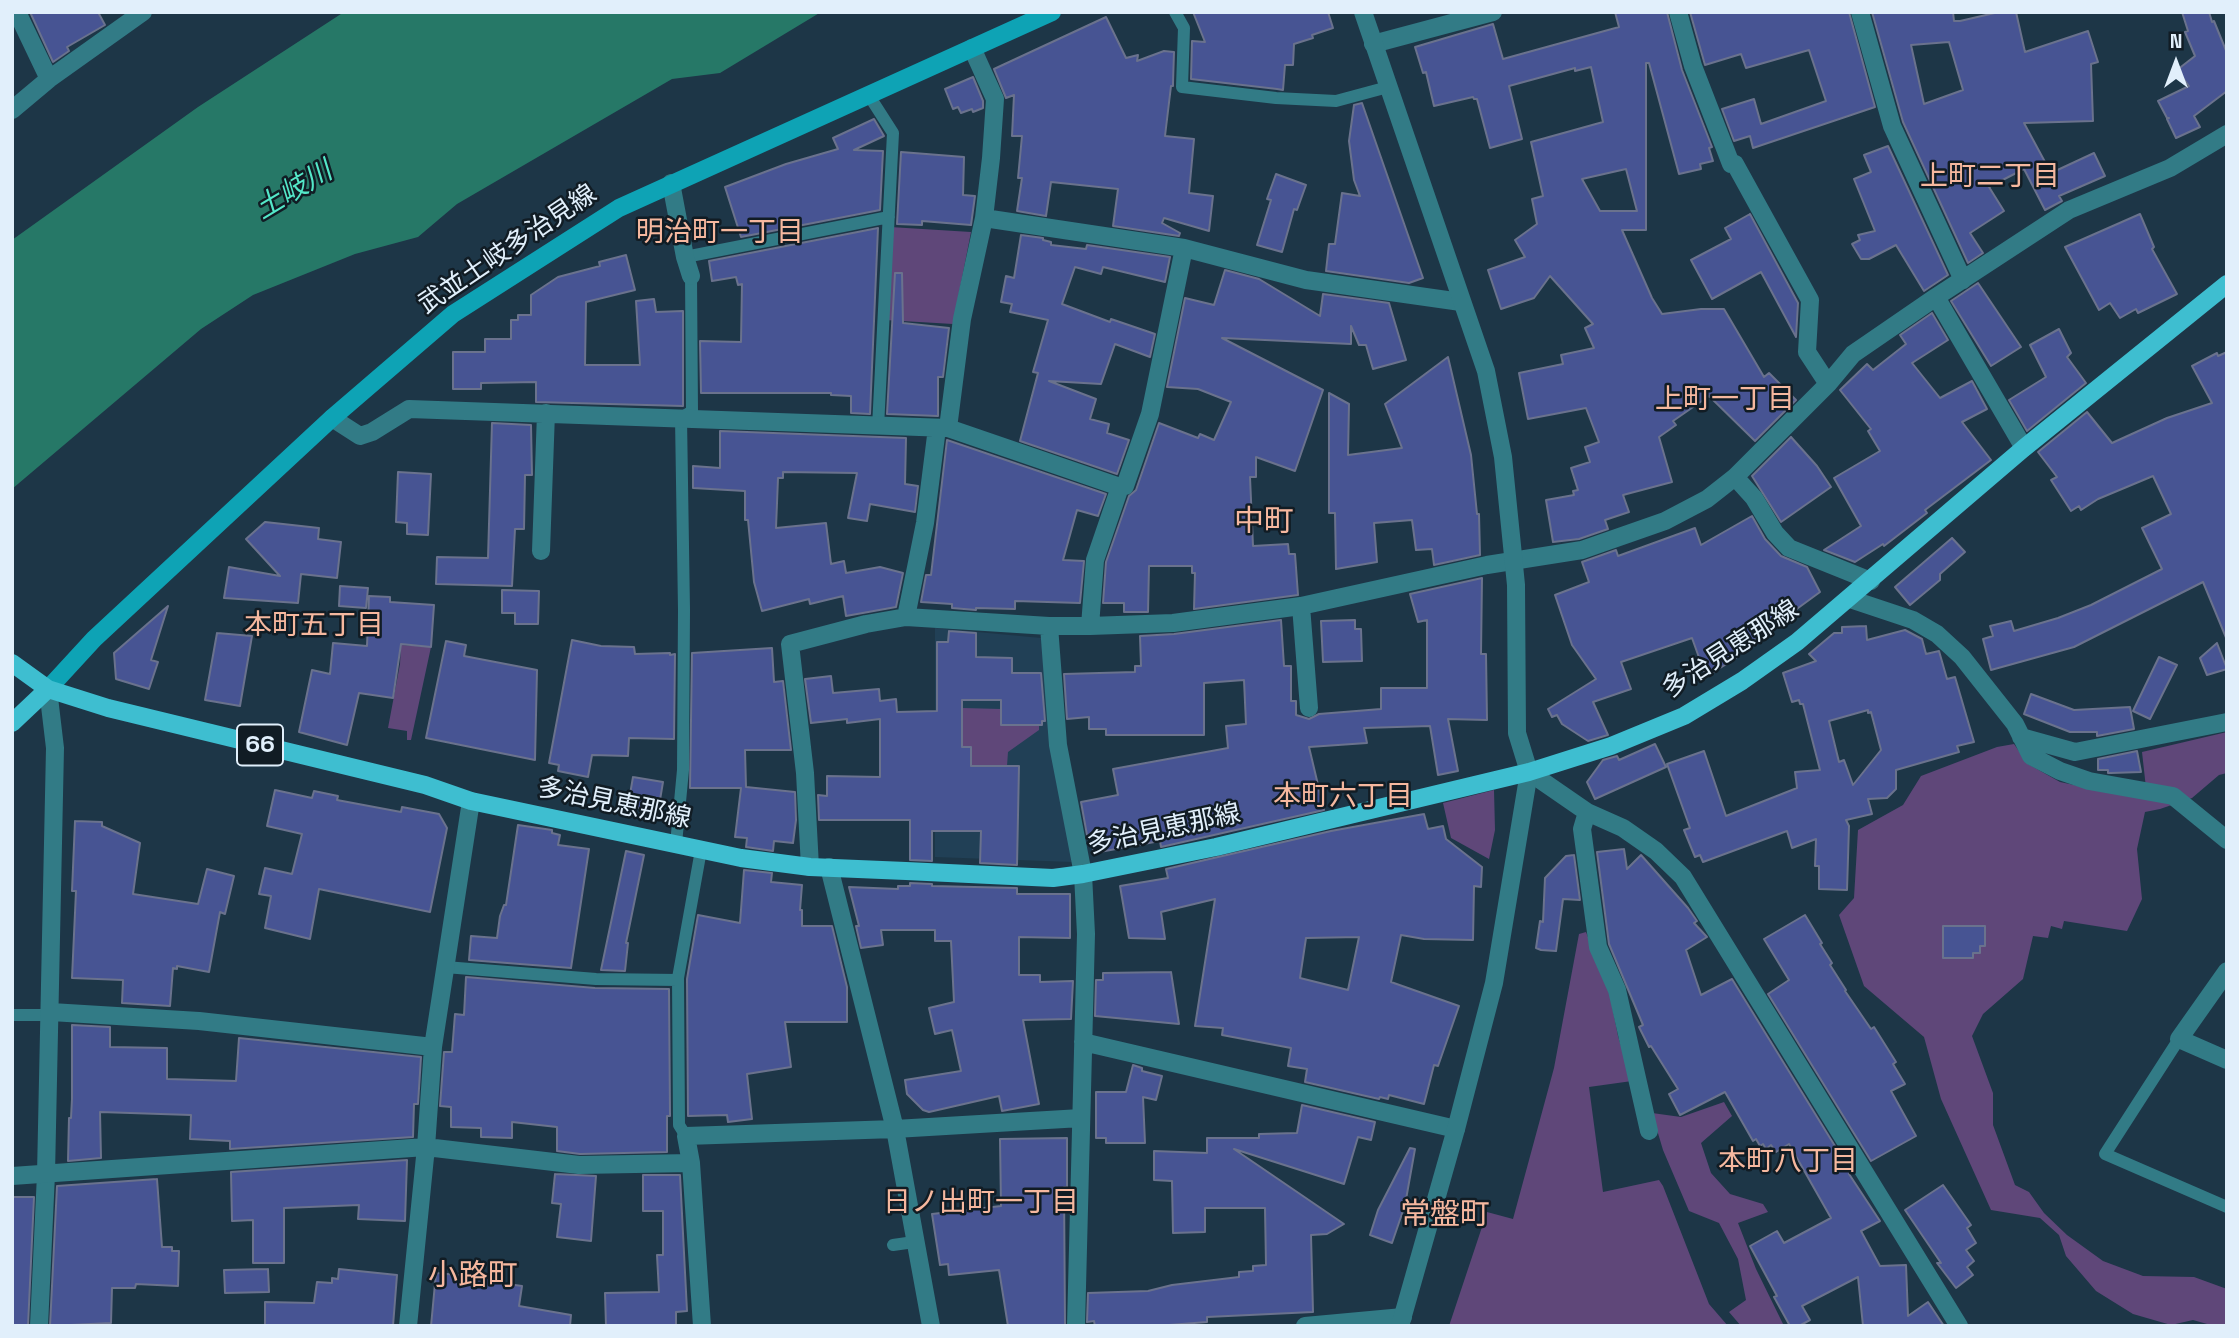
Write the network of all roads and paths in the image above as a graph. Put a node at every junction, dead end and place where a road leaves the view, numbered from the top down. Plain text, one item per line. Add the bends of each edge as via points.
1 (17, 12) edge
2 (143, 12) edge
3 (1052, 12) edge
4 (1175, 12) edge
5 (1363, 12) edge
6 (1493, 12) edge
7 (1678, 12) edge
8 (1860, 12) edge
9 (1373, 44) junction
10 (972, 48) junction
11 (49, 79) junction
12 (1388, 87) junction
13 (868, 94) junction
14 (12, 110) edge
15 (2227, 134) edge
16 (671, 183) junction
17 (889, 217) junction
18 (984, 218) junction
19 (1184, 248) junction
20 (685, 257) junction
21 (691, 276) joint
22 (1963, 280) junction
23 (2227, 284) edge
24 (1936, 297) junction
25 (1461, 302) junction
26 (1828, 384) junction
27 (546, 413) junction
28 (332, 418) junction
29 (681, 418) junction
30 (878, 427) junction
31 (942, 428) junction
32 (2024, 448) junction
33 (1735, 477) junction
34 (1120, 487) junction
35 (541, 551) dead end
36 (1512, 560) junction
37 (1871, 581) junction
38 (1850, 599) junction
39 (1301, 606) junction
40 (906, 617) junction
41 (1049, 626) junction
42 (1090, 626) junction
43 (14, 664) edge
44 (48, 689) junction
45 (1309, 708) dead end
46 (2227, 722) edge
47 (12, 723) edge
48 (2021, 737) junction
49 (1529, 772) junction
50 (471, 801) junction
51 (1587, 812) junction
52 (2227, 840) edge
53 (676, 844) junction
54 (701, 850) junction
55 (810, 866) junction
56 (829, 866) junction
57 (1083, 874) junction
58 (445, 967) junction
59 (2227, 971) edge
60 (678, 980) junction
61 (51, 1013) junction
62 (12, 1015) edge
63 (2179, 1039) junction
64 (1083, 1042) junction
65 (433, 1047) junction
66 (2227, 1059) edge
67 (1081, 1118) junction
68 (895, 1129) junction
69 (1456, 1129) junction
70 (1649, 1131) dead end
71 (686, 1136) junction
72 (426, 1147) junction
73 (691, 1163) junction
74 (46, 1174) junction
75 (12, 1176) edge
76 (2227, 1207) edge
77 (914, 1241) junction
78 (893, 1245) dead end
79 (1401, 1321) edge
80 (1959, 1325) edge
81 (39, 1326) edge
82 (408, 1326) edge
83 (702, 1326) edge
84 (931, 1326) edge
85 (1076, 1326) edge
86 (1305, 1326) edge

1 - 11 street
2 - 11 street
3 - 10 main road, 武並土岐多治見線
4 - 12 lane via 1184,28 1182,87 1336,101
5 - 9 street
6 - 9 street
7 - 26 street via 1693,66 1731,164 1810,300 1807,352
8 - 22 street via 1892,126
9 - 12 street
10 - 13 main road, 武並土岐多治見線
10 - 18 street via 995,99
11 - 14 street
12 - 25 street
13 - 16 main road, 武並土岐多治見線
13 - 17 lane via 893,133
15 - 22 street via 2170,168 2069,210
16 - 20 street
16 - 28 main road, 武並土岐多治見線 via 620,208 453,314
17 - 20 lane
17 - 30 lane
18 - 19 street
18 - 31 street
19 - 25 street via 1306,280
19 - 34 street via 1150,414 1125,486
20 - 21 street
21 - 29 lane via 692,411
22 - 24 street
23 - 32 main road, 多治見恵那線 / 66
24 - 26 street via 1853,354
24 - 32 street
25 - 36 street via 1486,371 1503,457
26 - 33 street
27 - 28 street via 409,410 360,436
27 - 29 street
27 - 35 street
28 - 44 main road, 武並土岐多治見線 via 94,639
29 - 30 street
29 - 53 lane via 683,743
30 - 31 street
31 - 34 street
31 - 40 street
32 - 37 main road, 多治見恵那線 / 66
33 - 36 street via 1707,499 1665,521 1582,550
33 - 37 street via 1789,548
34 - 42 street via 1095,560
36 - 39 street
36 - 49 street via 1517,733
37 - 38 main road, 多治見恵那線 / 66
38 - 48 street via 1913,620 1937,634 1962,657
38 - 49 main road, 多治見恵那線 / 66 via 1775,658 1684,716
39 - 42 street via 1172,623
39 - 45 street
40 - 41 street
40 - 55 street via 790,644
41 - 42 street
41 - 57 street via 1058,746
43 - 44 main road, 多治見恵那線
44 - 47 main road
44 - 50 main road, 多治見恵那線 / 66 via 108,708 425,785
44 - 61 street via 55,748
46 - 48 street via 2075,752
48 - 52 street via 2031,756 2060,771 2173,796
49 - 51 street
49 - 57 main road, 多治見恵那線 / 66
49 - 69 street via 1494,983
50 - 53 main road, 多治見恵那線 / 66
50 - 58 street
51 - 70 street via 1582,829 1598,947 1617,990
51 - 80 street via 1623,828 1683,877
53 - 54 main road, 多治見恵那線 / 66
54 - 55 main road, 多治見恵那線 / 66
54 - 60 lane
55 - 56 main road, 多治見恵那線 / 66
56 - 57 main road, 多治見恵那線 / 66 via 1053,878
56 - 68 street
57 - 64 street
58 - 60 lane via 596,979
58 - 65 street
59 - 63 street
60 - 71 lane via 679,1125
61 - 62 lane
61 - 65 street via 198,1021
61 - 74 street
63 - 66 street
63 - 76 lane via 2105,1154
64 - 67 street
64 - 69 street
65 - 72 street
67 - 68 street
67 - 85 street
68 - 71 street
68 - 77 street
69 - 79 street
71 - 73 street
72 - 73 street via 579,1165
72 - 74 street
72 - 82 street
73 - 83 street via 706,1265
74 - 75 street
74 - 81 street
77 - 78 lane
77 - 84 street
79 - 86 street

